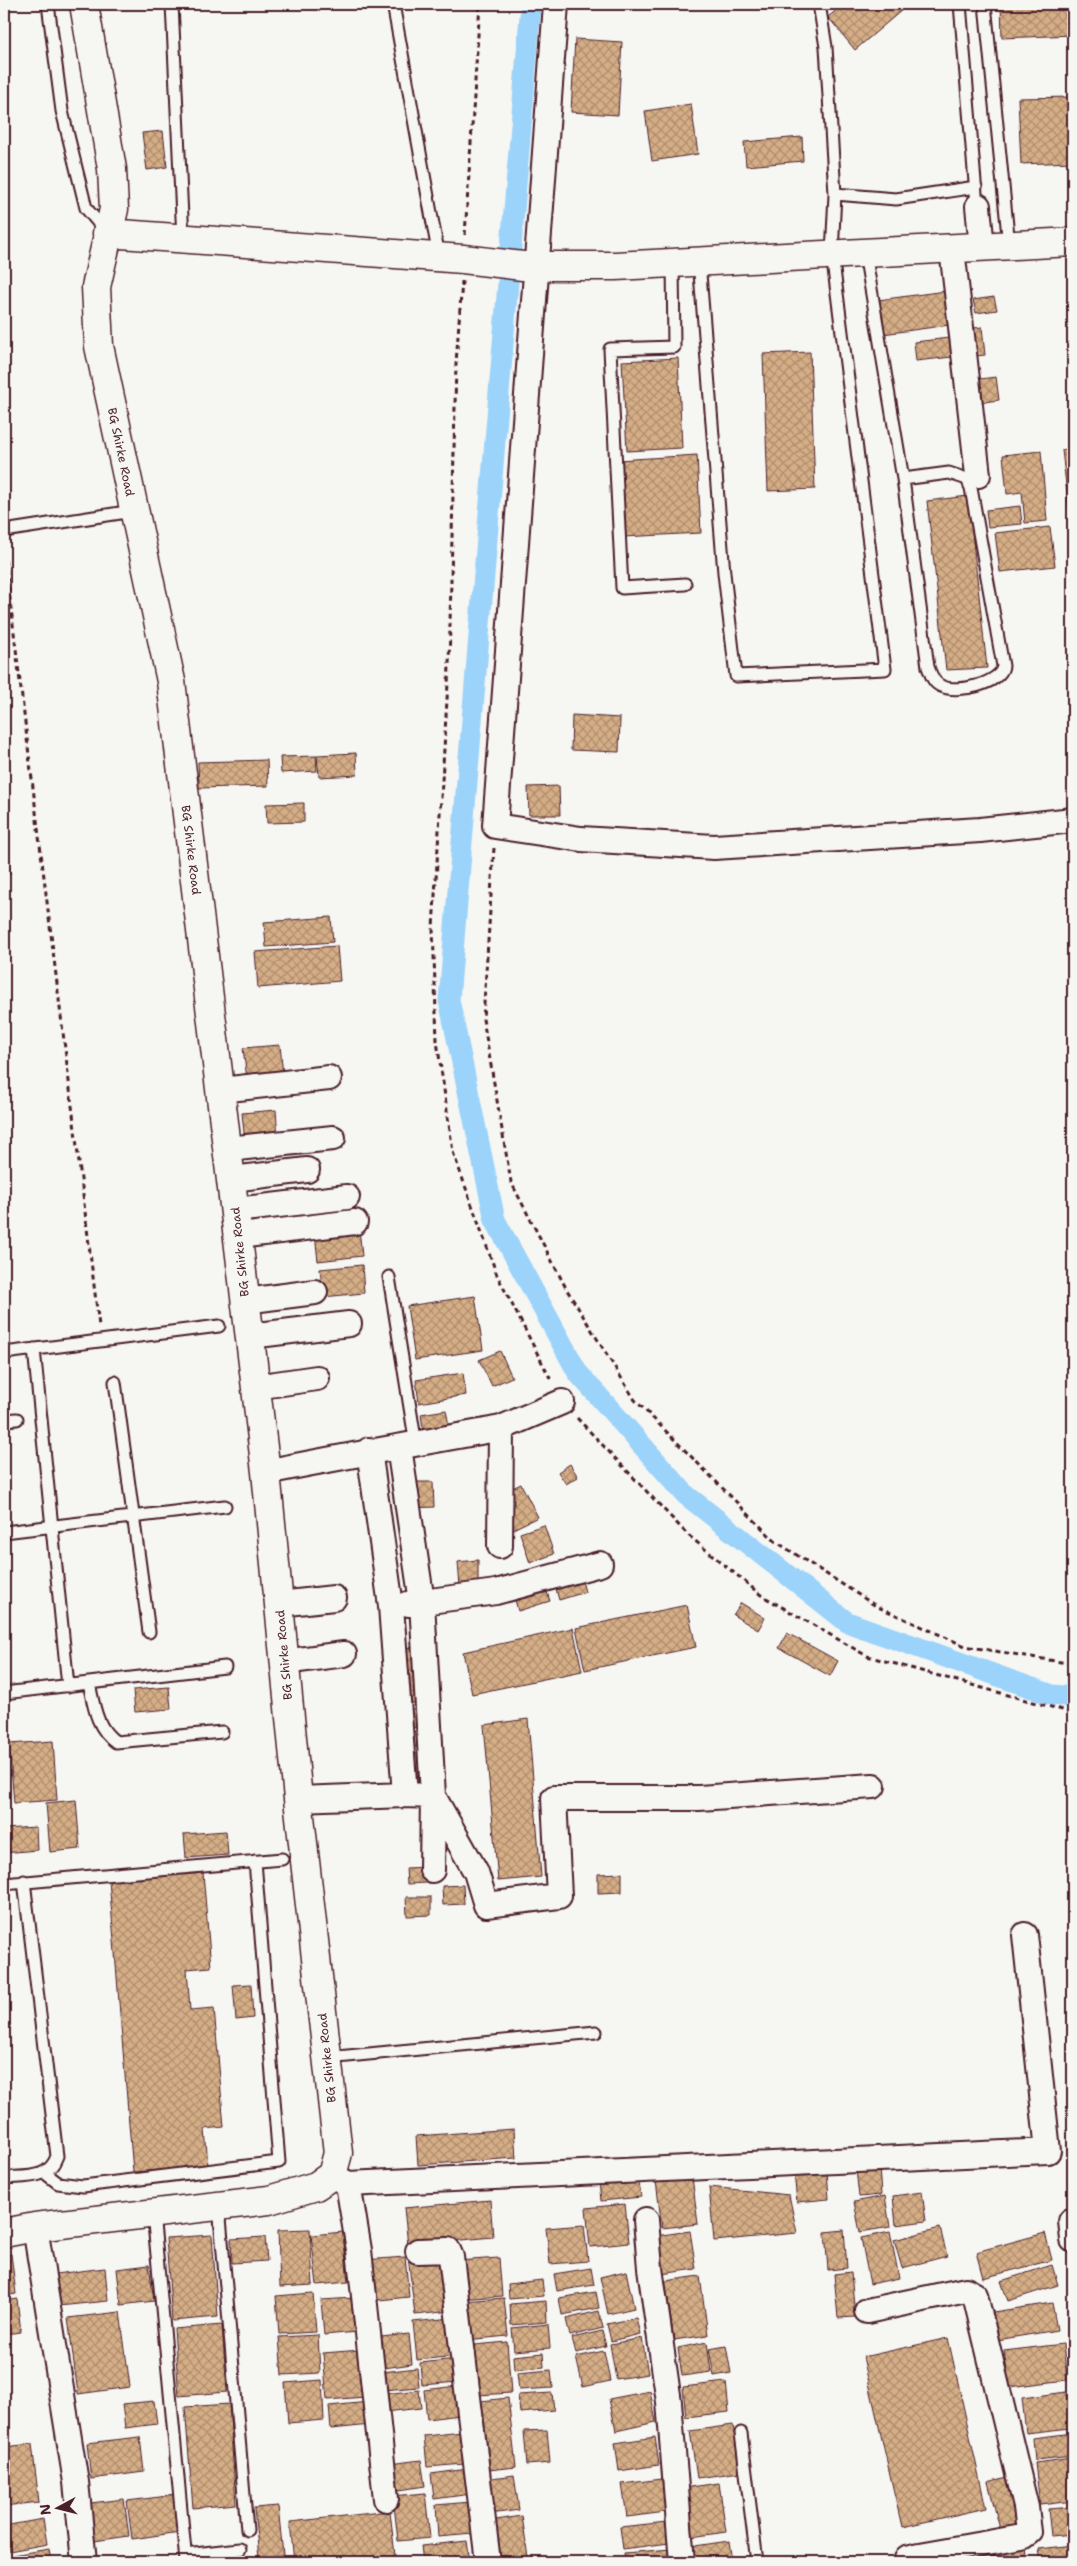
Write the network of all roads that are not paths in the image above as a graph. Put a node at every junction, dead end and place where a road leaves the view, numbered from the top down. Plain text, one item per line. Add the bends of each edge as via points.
1 (48, 4) edge
2 (84, 4) edge
3 (172, 4) edge
4 (393, 4) edge
5 (556, 4) edge
6 (819, 4) edge
7 (960, 4) edge
8 (984, 4) edge
9 (835, 194) junction
10 (977, 197) junction
11 (107, 233) junction
12 (183, 239) junction
13 (1073, 242) edge
14 (1009, 246) junction
15 (982, 248) junction
16 (952, 249) junction
17 (865, 252) junction
18 (832, 254) junction
19 (462, 259) junction
20 (686, 262) junction
21 (531, 266) junction
22 (978, 475) dead end
23 (904, 479) junction
24 (133, 511) junction
25 (4, 531) edge
26 (685, 584) dead end
27 (1073, 820) edge
28 (329, 1078) dead end
29 (221, 1090) junction
30 (333, 1138) dead end
31 (228, 1149) junction
32 (307, 1170) dead end
33 (232, 1179) junction
34 (347, 1197) dead end
35 (355, 1222) dead end
36 (237, 1223) junction
37 (389, 1277) dead end
38 (315, 1292) dead end
39 (245, 1301) junction
40 (348, 1324) dead end
41 (219, 1326) dead end
42 (250, 1336) junction
43 (34, 1349) junction
44 (4, 1353) edge
45 (317, 1378) dead end
46 (115, 1382) dead end
47 (256, 1387) junction
48 (562, 1402) road end
49 (17, 1419) dead end
50 (4, 1420) edge
51 (501, 1428) junction
52 (407, 1446) junction
53 (369, 1450) junction
54 (266, 1472) junction
55 (225, 1506) dead end
56 (133, 1516) junction
57 (52, 1526) junction
58 (4, 1532) edge
59 (500, 1546) dead end
60 (600, 1564) dead end
61 (334, 1598) dead end
62 (422, 1602) junction
63 (279, 1604) junction
64 (391, 1606) junction
65 (148, 1632) dead end
66 (344, 1654) dead end
67 (284, 1662) junction
68 (225, 1666) dead end
69 (89, 1684) junction
70 (68, 1686) junction
71 (4, 1692) edge
72 (222, 1732) dead end
73 (873, 1786) dead end
74 (405, 1794) junction
75 (433, 1796) junction
76 (298, 1799) junction
77 (282, 1859) dead end
78 (255, 1861) junction
79 (432, 1870) dead end
80 (24, 1881) junction
81 (4, 1884) edge
82 (1025, 1935) dead end
83 (596, 2032) dead end
84 (327, 2058) junction
85 (45, 2173) junction
86 (4, 2178) edge
87 (340, 2179) junction
88 (219, 2206) junction
89 (153, 2213) junction
90 (646, 2220) dead end
91 (35, 2227) junction
92 (4, 2233) edge
93 (418, 2251) dead end
94 (867, 2311) dead end
95 (741, 2433) dead end
96 (386, 2499) dead end
97 (247, 2530) dead end
98 (240, 2549) dead end
99 (185, 2559) edge
100 (84, 2562) edge
101 (488, 2562) edge
102 (682, 2562) edge
103 (757, 2562) edge
104 (907, 2562) edge

1 - 11 lane via 62,111 86,208
2 - 11 street, BG Shirke Road via 112,169 114,209
3 - 12 lane
4 - 19 lane
5 - 21 street
6 - 9 lane via 826,47
7 - 10 lane
8 - 14 lane
9 - 10 lane via 896,199
9 - 18 lane
10 - 15 street
11 - 12 street
11 - 24 street, BG Shirke Road via 96,287 99,346
12 - 19 street
13 - 14 street
14 - 15 street
15 - 16 street
16 - 17 street
16 - 22 street
17 - 18 street
17 - 23 lane
18 - 20 street
18 - 20 lane via 886,670 736,676
19 - 21 street
20 - 21 street
20 - 26 lane via 674,347 610,349 622,588
21 - 27 street via 495,826 581,838 714,847 980,830
23 - 23 lane via 928,667 933,680 949,688 983,684 996,678 1003,666 971,488 967,479 959,474
24 - 25 lane
24 - 29 street, BG Shirke Road via 170,681
28 - 29 street
29 - 31 street, BG Shirke Road
30 - 31 street
31 - 33 street, BG Shirke Road
32 - 33 street
33 - 36 street, BG Shirke Road
34 - 36 street
35 - 36 street
36 - 39 street, BG Shirke Road
37 - 52 lane
38 - 39 street
39 - 42 street, BG Shirke Road
40 - 42 street
41 - 43 lane
42 - 47 street, BG Shirke Road
43 - 44 lane
43 - 57 lane
45 - 47 street
46 - 56 lane
47 - 54 street, BG Shirke Road
48 - 51 street
49 - 50 lane
51 - 52 street
51 - 59 street
52 - 53 street
52 - 62 street
53 - 54 street
53 - 64 street
54 - 63 street, BG Shirke Road
55 - 56 lane
56 - 57 lane
56 - 65 lane
57 - 58 lane
57 - 70 lane
60 - 62 street via 496,1592
61 - 63 street
62 - 64 street
62 - 75 street
63 - 67 street, BG Shirke Road
64 - 74 street
66 - 67 street
67 - 76 street, BG Shirke Road
68 - 69 lane
69 - 70 lane
69 - 72 lane via 98,1722 106,1735 116,1742
70 - 71 lane
73 - 75 street via 700,1798 554,1798 559,1896 486,1905 476,1872
74 - 75 street
74 - 76 street
75 - 79 street
76 - 84 street, BG Shirke Road
77 - 78 lane
78 - 80 lane
78 - 85 lane via 279,2162 83,2186 58,2183
80 - 81 lane
80 - 85 lane via 57,2156 53,2167
82 - 87 street via 1048,2151
83 - 84 lane
84 - 87 street, BG Shirke Road
85 - 86 lane
87 - 88 street via 269,2200
87 - 96 street via 360,2260
88 - 89 street
88 - 97 lane
89 - 91 street
89 - 99 lane
90 - 102 street via 669,2402
91 - 92 street
91 - 100 street via 76,2482
93 - 101 street via 448,2250 452,2257
94 - 104 street via 966,2290 975,2295 1026,2507 1029,2532 1022,2537 920,2555 907,2558
95 - 103 lane
98 - 99 lane

